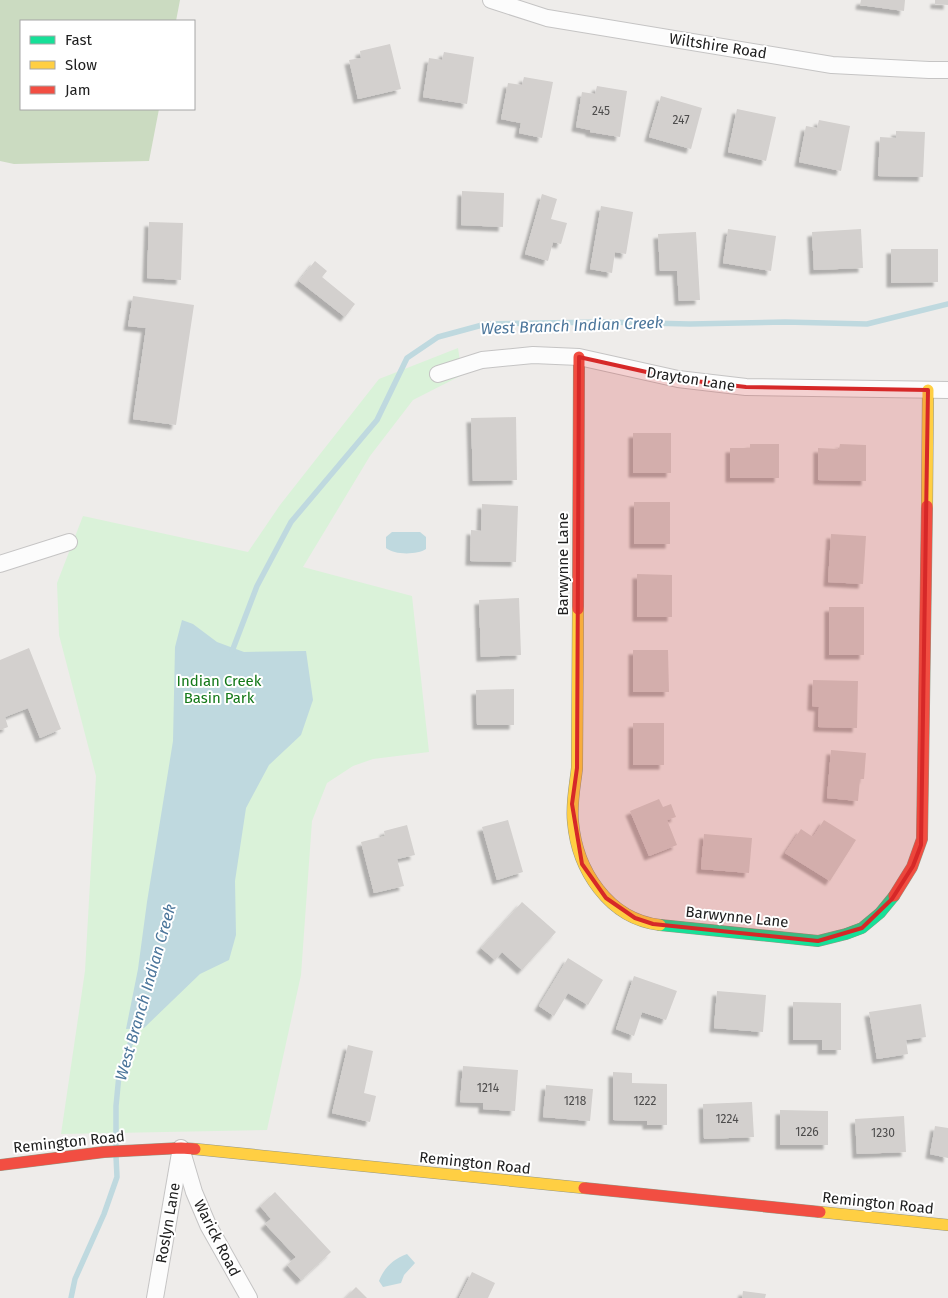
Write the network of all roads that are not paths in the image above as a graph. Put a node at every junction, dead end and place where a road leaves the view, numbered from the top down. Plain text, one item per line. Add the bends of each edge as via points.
1 (491, 0) edge
2 (948, 70) edge
3 (579, 357) junction
4 (438, 374) dead end
5 (928, 390) junction
6 (948, 390) edge
7 (69, 542) dead end
8 (0, 564) edge
9 (181, 1148) junction
10 (0, 1165) edge
11 (948, 1225) edge
12 (155, 1298) edge
13 (249, 1298) edge

1 - 2 street, Wiltshire Road via 547,18 832,65
3 - 4 street, Drayton Lane via 482,360
3 - 5 street, Drayton Lane via 678,379 746,387
3 - 5 street, Barwynne Lane via 577,768 572,804 582,864 606,898 635,918 653,924 818,940 852,932 878,916 913,866 921,845
5 - 6 street, Drayton Lane
7 - 8 street
9 - 10 street, Remington Road via 54,1156
9 - 11 street, Remington Road
9 - 12 street, Roslyn Lane
9 - 13 street, Warick Road via 208,1225

